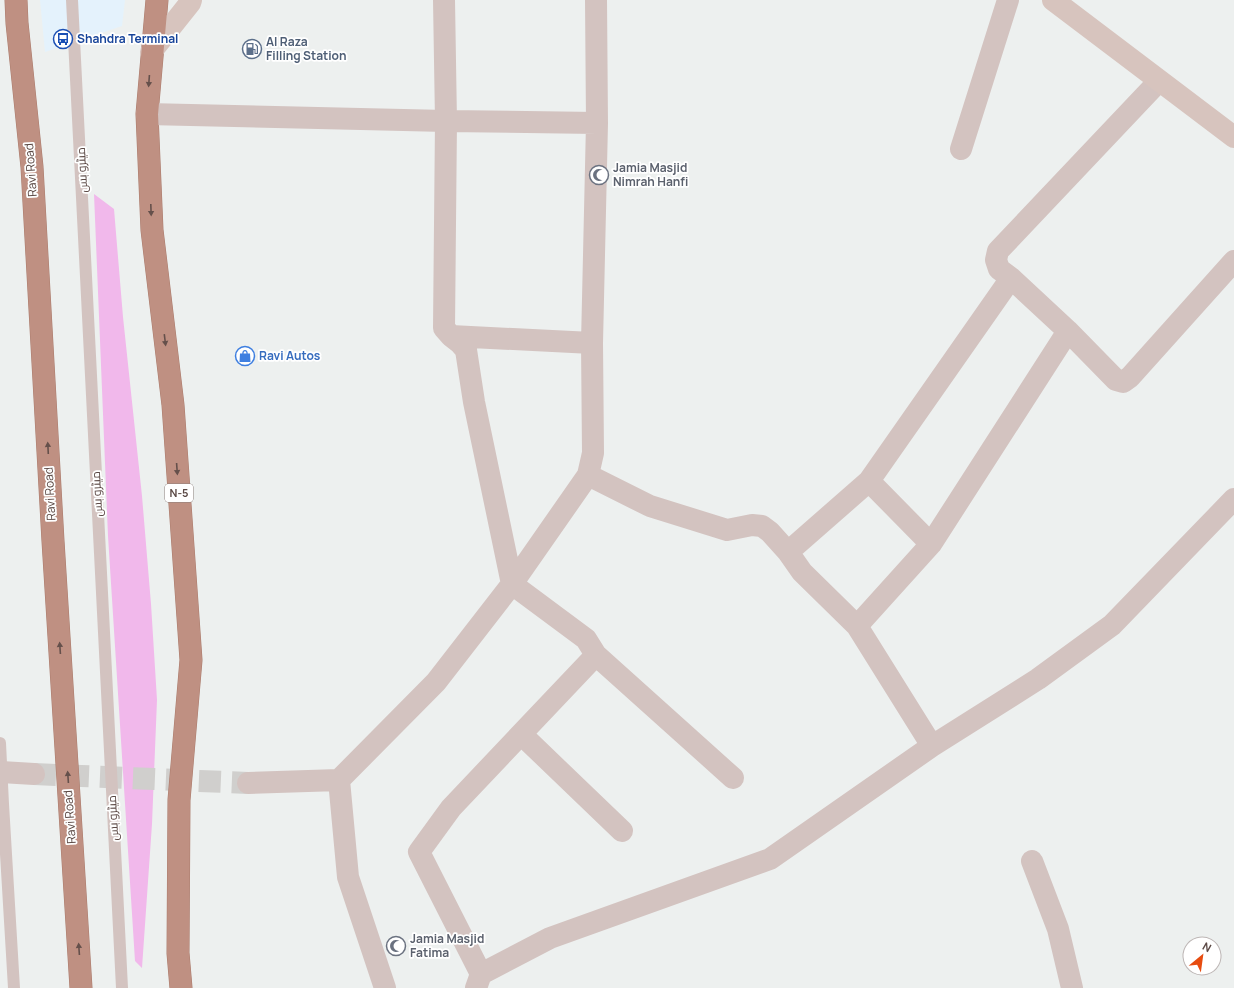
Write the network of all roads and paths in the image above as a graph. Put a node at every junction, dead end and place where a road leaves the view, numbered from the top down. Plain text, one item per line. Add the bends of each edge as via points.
1 (16, 0) edge
2 (72, 0) edge
3 (157, 0) edge
4 (191, 0) edge
5 (444, 0) edge
6 (596, 0) edge
7 (1008, 0) edge
8 (1053, 0) edge
9 (151, 52) junction
10 (1159, 80) junction
11 (147, 114) junction
12 (446, 121) junction
13 (597, 123) junction
14 (1234, 137) edge
15 (961, 149) dead end
16 (1234, 261) edge
17 (1011, 278) junction
18 (1068, 331) junction
19 (451, 336) junction
20 (592, 343) junction
21 (588, 475) junction
22 (870, 481) junction
23 (1234, 499) edge
24 (931, 544) junction
25 (788, 552) junction
26 (512, 584) junction
27 (856, 626) junction
28 (596, 655) junction
29 (521, 734) junction
30 (0, 743) edge
31 (932, 746) junction
32 (1, 772) junction
33 (34, 774) tunnel mouth
34 (733, 778) dead end
35 (339, 780) junction
36 (248, 783) tunnel mouth
37 (622, 831) dead end
38 (1032, 861) dead end
39 (479, 981) edge
40 (14, 988) edge
41 (81, 988) edge
42 (122, 988) edge
43 (181, 988) edge
44 (385, 988) edge
45 (1072, 988) edge

41 -> 1 highway, Ravi Road via 32,167
2 - 42 lane, میٹرو بس, bridge
3 - 9 highway, N-5
4 - 9 street
5 - 12 street
6 - 13 street
7 - 15 street
8 - 10 street
9 -> 11 highway, N-5
10 - 14 street
10 - 17 street via 998,252 996,260 999,269
11 - 12 street
11 -> 43 highway, N-5 via 152,230 173,405 191,660 179,800 178,953
12 - 13 street
12 - 19 street via 444,328
13 - 20 street
16 - 18 street via 1130,378 1123,382 1116,380
17 - 18 street
17 - 22 street
18 - 24 street
19 - 20 street
19 - 26 street via 466,350 474,402
20 - 21 street via 593,453
21 - 25 street via 650,506 727,530 752,525 762,526
21 - 26 street
22 - 24 street
22 - 25 street
23 - 31 street via 1112,625 1038,679
24 - 27 street
25 - 27 street via 802,572
26 - 28 street via 586,639
26 - 35 street via 436,682
27 - 31 street
28 - 29 street
28 - 34 street
29 - 37 street
29 - 39 street via 451,808 419,852
30 - 32 lane
31 - 39 street via 770,859 550,938
32 - 33 street
32 - 40 lane
35 - 36 street
35 - 44 street via 348,877
38 - 45 street via 1058,929

